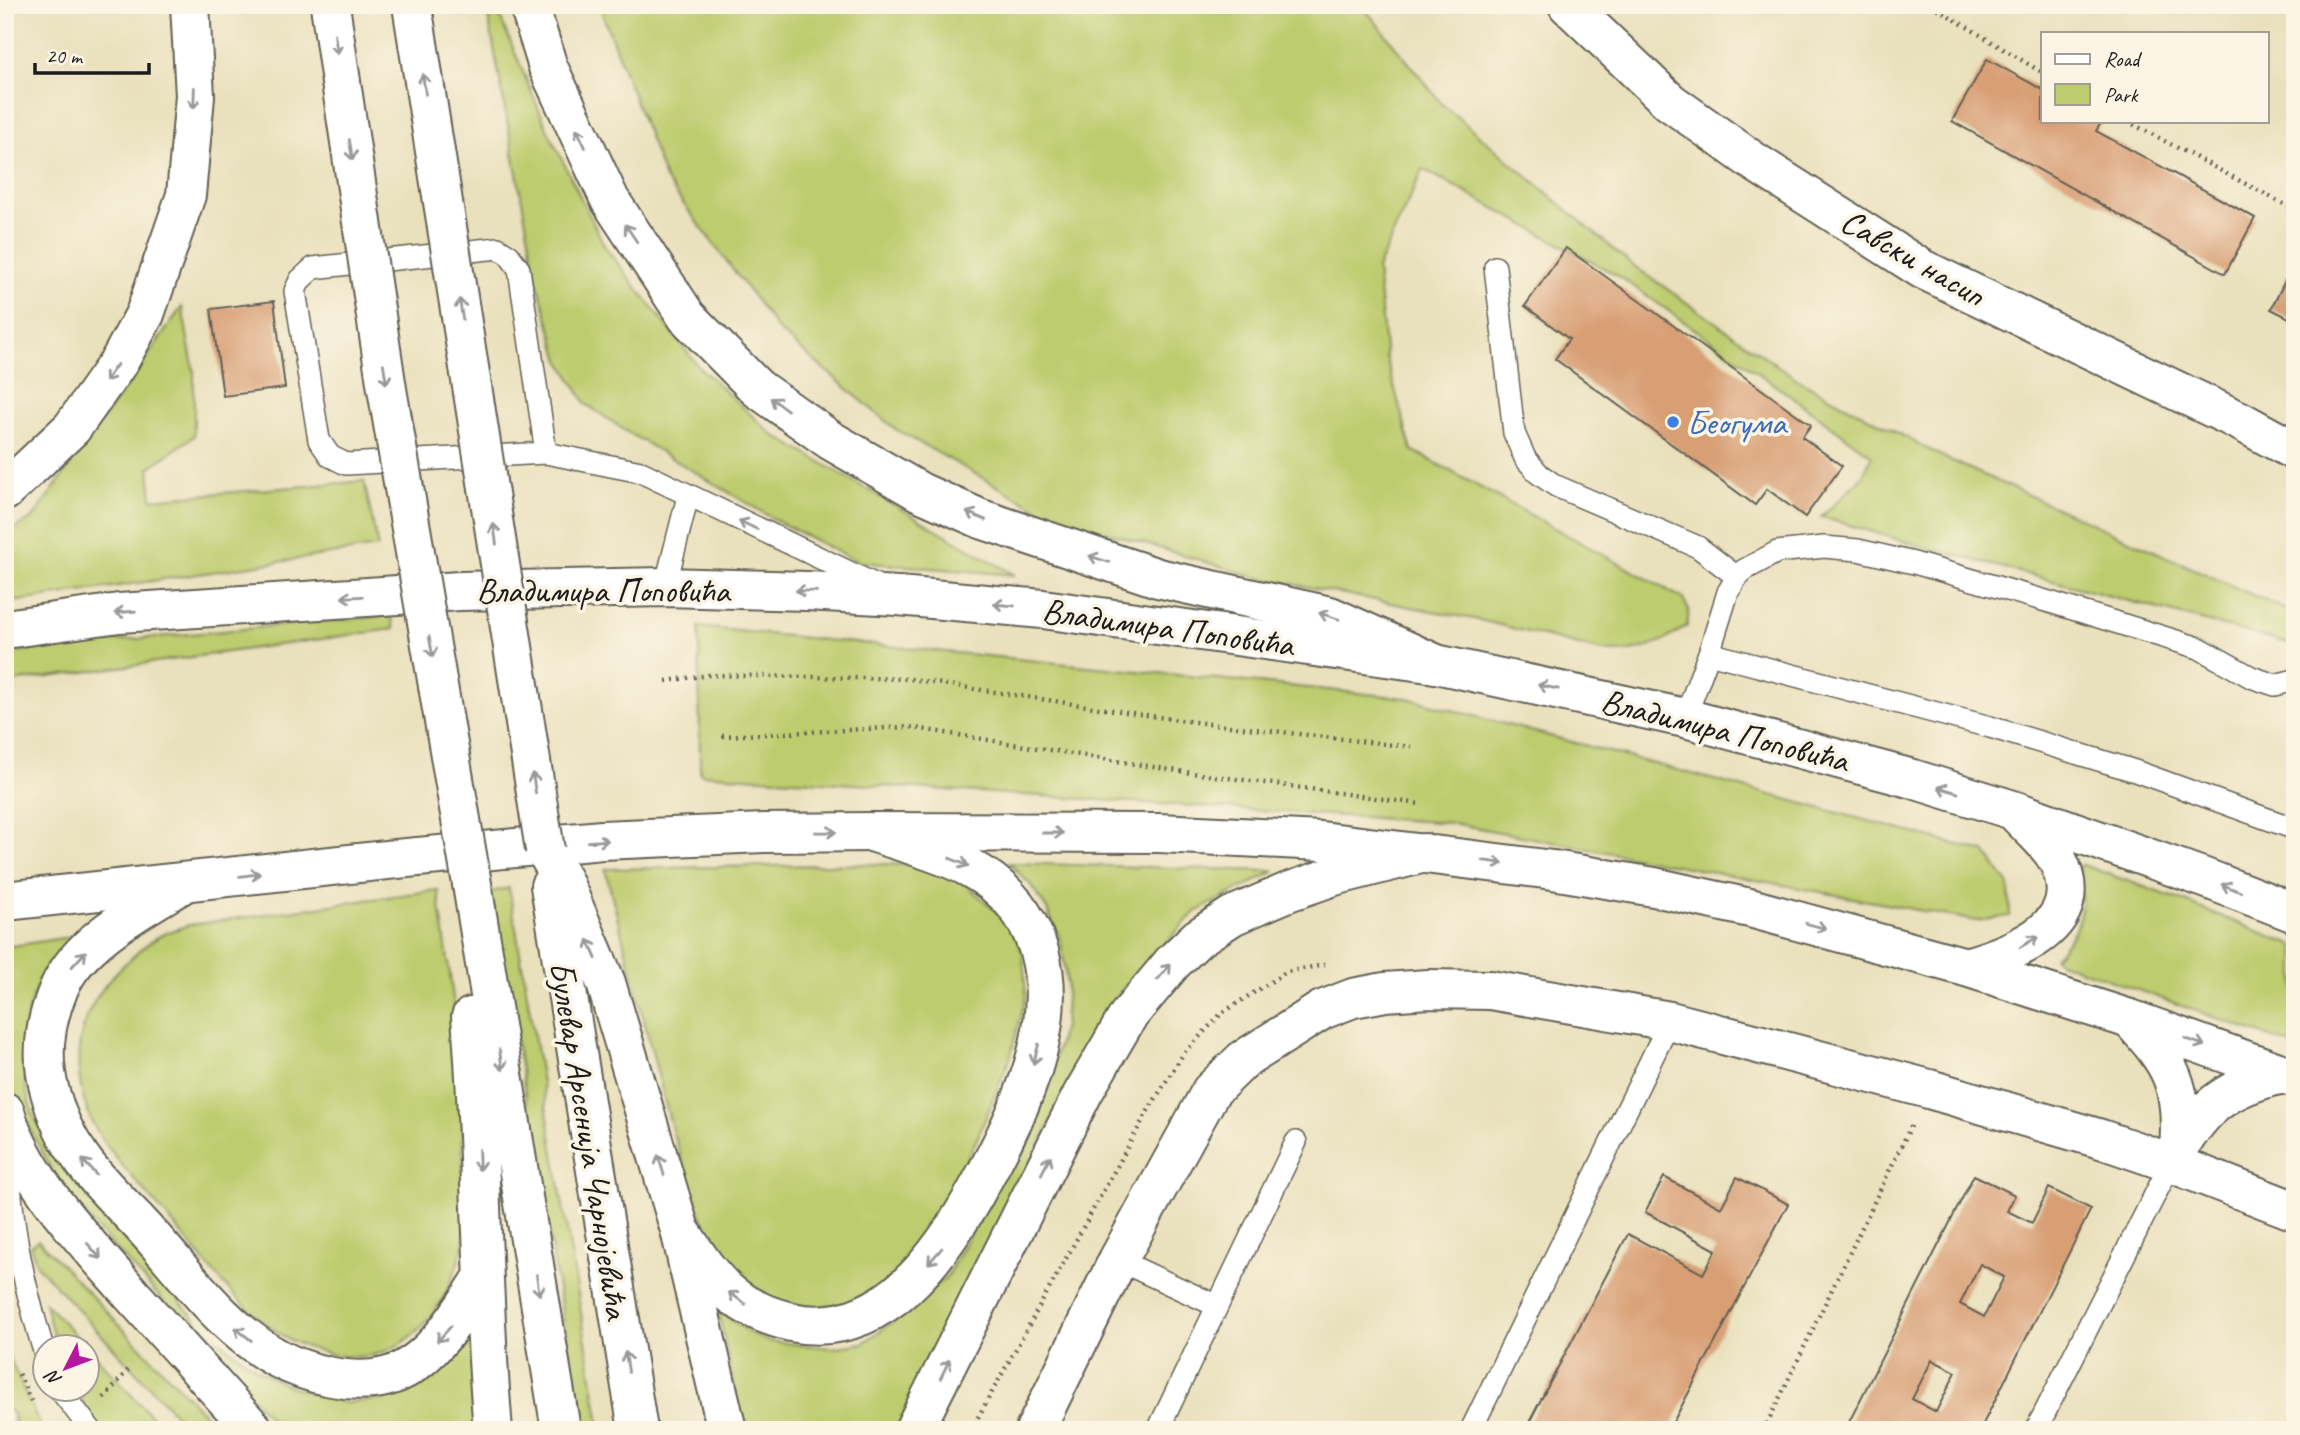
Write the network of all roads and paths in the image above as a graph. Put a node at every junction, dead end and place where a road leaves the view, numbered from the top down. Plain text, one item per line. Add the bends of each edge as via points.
1 (190, 5) edge
2 (330, 5) edge
3 (412, 5) edge
4 (529, 5) edge
5 (1568, 5) edge
6 (1931, 5) edge
7 (2041, 72) edge
8 (2129, 122) edge
9 (2295, 210) edge
10 (1495, 267) dead end
11 (2295, 451) edge
12 (546, 453) junction
13 (5, 491) edge
14 (688, 496) junction
15 (1737, 577) junction
16 (665, 587) junction
17 (898, 596) junction
18 (5, 629) edge
19 (1709, 653) junction
20 (1436, 664) junction
21 (2295, 680) edge
22 (666, 681) dead end
23 (1685, 718) junction
24 (722, 736) dead end
25 (1411, 747) dead end
26 (1420, 804) dead end
27 (2013, 810) junction
28 (2295, 829) edge
29 (872, 832) junction
30 (545, 850) junction
31 (1425, 853) junction
32 (470, 872) junction
33 (182, 884) junction
34 (5, 901) edge
35 (2295, 913) edge
36 (1337, 962) dead end
37 (1966, 967) junction
38 (2130, 1019) junction
39 (1670, 1021) junction
40 (2289, 1076) edge
41 (1929, 1089) junction
42 (7, 1119) edge
43 (1296, 1142) dead end
44 (2175, 1156) junction
45 (2295, 1211) edge
46 (680, 1230) junction
47 (1118, 1260) junction
48 (483, 1278) junction
49 (1217, 1306) junction
50 (39, 1334) edge
51 (129, 1369) dead end
52 (105, 1397) dead end
53 (69, 1404) edge
54 (91, 1430) edge
55 (254, 1430) edge
56 (493, 1430) edge
57 (561, 1430) edge
58 (638, 1430) edge
59 (727, 1430) edge
60 (914, 1430) edge
61 (971, 1430) edge
62 (1035, 1430) edge
63 (1158, 1430) edge
64 (1471, 1430) edge
65 (1764, 1430) edge
66 (2036, 1430) edge

1 -> 13 main road via 195,96 186,195 145,314 120,360 72,428
2 -> 32 main road, bridge via 387,389
30 -> 3 main road, Булевар Арсенија Чарнојевића, bridge
20 -> 4 main road via 1330,616 1158,578 981,519 919,492 830,440 757,388 687,317 610,200 548,67
5 - 11 main road, Савски насип via 1670,102 1922,269
6 - 7 path
8 - 9 path
10 - 15 lane via 1514,433 1525,458 1556,486 1698,547
12 - 12 lane via 346,464 330,456 320,440 295,291 300,280 313,268 498,248 509,255 519,269
12 - 14 lane via 641,472
14 - 16 lane
17 -> 14 lane
15 - 19 lane
15 - 21 lane via 1777,552 1824,547 1858,550 2199,648 2275,685
17 -> 16 main road, Владимира Поповића
16 -> 18 main road, Владимира Поповића via 286,600 119,613
20 -> 17 main road, Владимира Поповића via 1043,609
19 - 23 lane
19 - 28 lane via 1990,727 2135,771
23 -> 20 main road, Владимира Поповића
22 - 25 path via 709,674 910,679 1178,720
27 -> 23 main road, Владимира Поповића
24 - 26 path via 909,727
35 -> 27 main road, Владимира Поповића
37 -> 27 main road via 2030,944 2049,928 2064,903 2065,882 2056,858
29 -> 31 main road via 1158,834 1321,841
33 -> 29 main road via 602,840
29 -> 46 main road via 973,868 1010,898 1029,926 1042,961 1041,1037 1006,1139 941,1249 883,1305 846,1323 803,1324 758,1311 726,1290
46 -> 30 main road via 606,983
58 -> 30 main road, Булевар Арсенија Чарнојевића
31 -> 37 main road via 1654,887 1750,908
60 -> 31 main road via 1083,1093 1128,1016 1173,962 1198,938 1232,916 1288,891
32 -> 48 main road via 464,937 476,1079
32 -> 57 main road
33 - 34 main road
48 -> 33 main road via 446,1333 412,1365 385,1377 349,1380 303,1369 239,1332 82,1159 57,1113 46,1071 47,1023 59,986 76,960 105,934
36 - 61 path via 1286,972 1222,1013 1183,1054
37 - 38 main road
38 -> 40 main road
38 - 44 main road via 2159,1050 2176,1086 2181,1116
39 - 41 main road
39 - 47 main road via 1490,990 1385,992 1322,1010 1243,1060 1211,1091
39 - 64 lane
40 - 44 main road via 2264,1078 2204,1111
41 - 44 main road
41 - 65 path
42 - 50 lane via 18,1257
42 -> 55 main road via 37,1178 73,1227
43 - 49 lane
44 - 45 main road
44 - 66 lane
46 - 59 main road
47 - 49 lane
47 - 62 main road
48 - 56 main road
49 - 63 lane
51 - 52 path
53 - 54 lane

